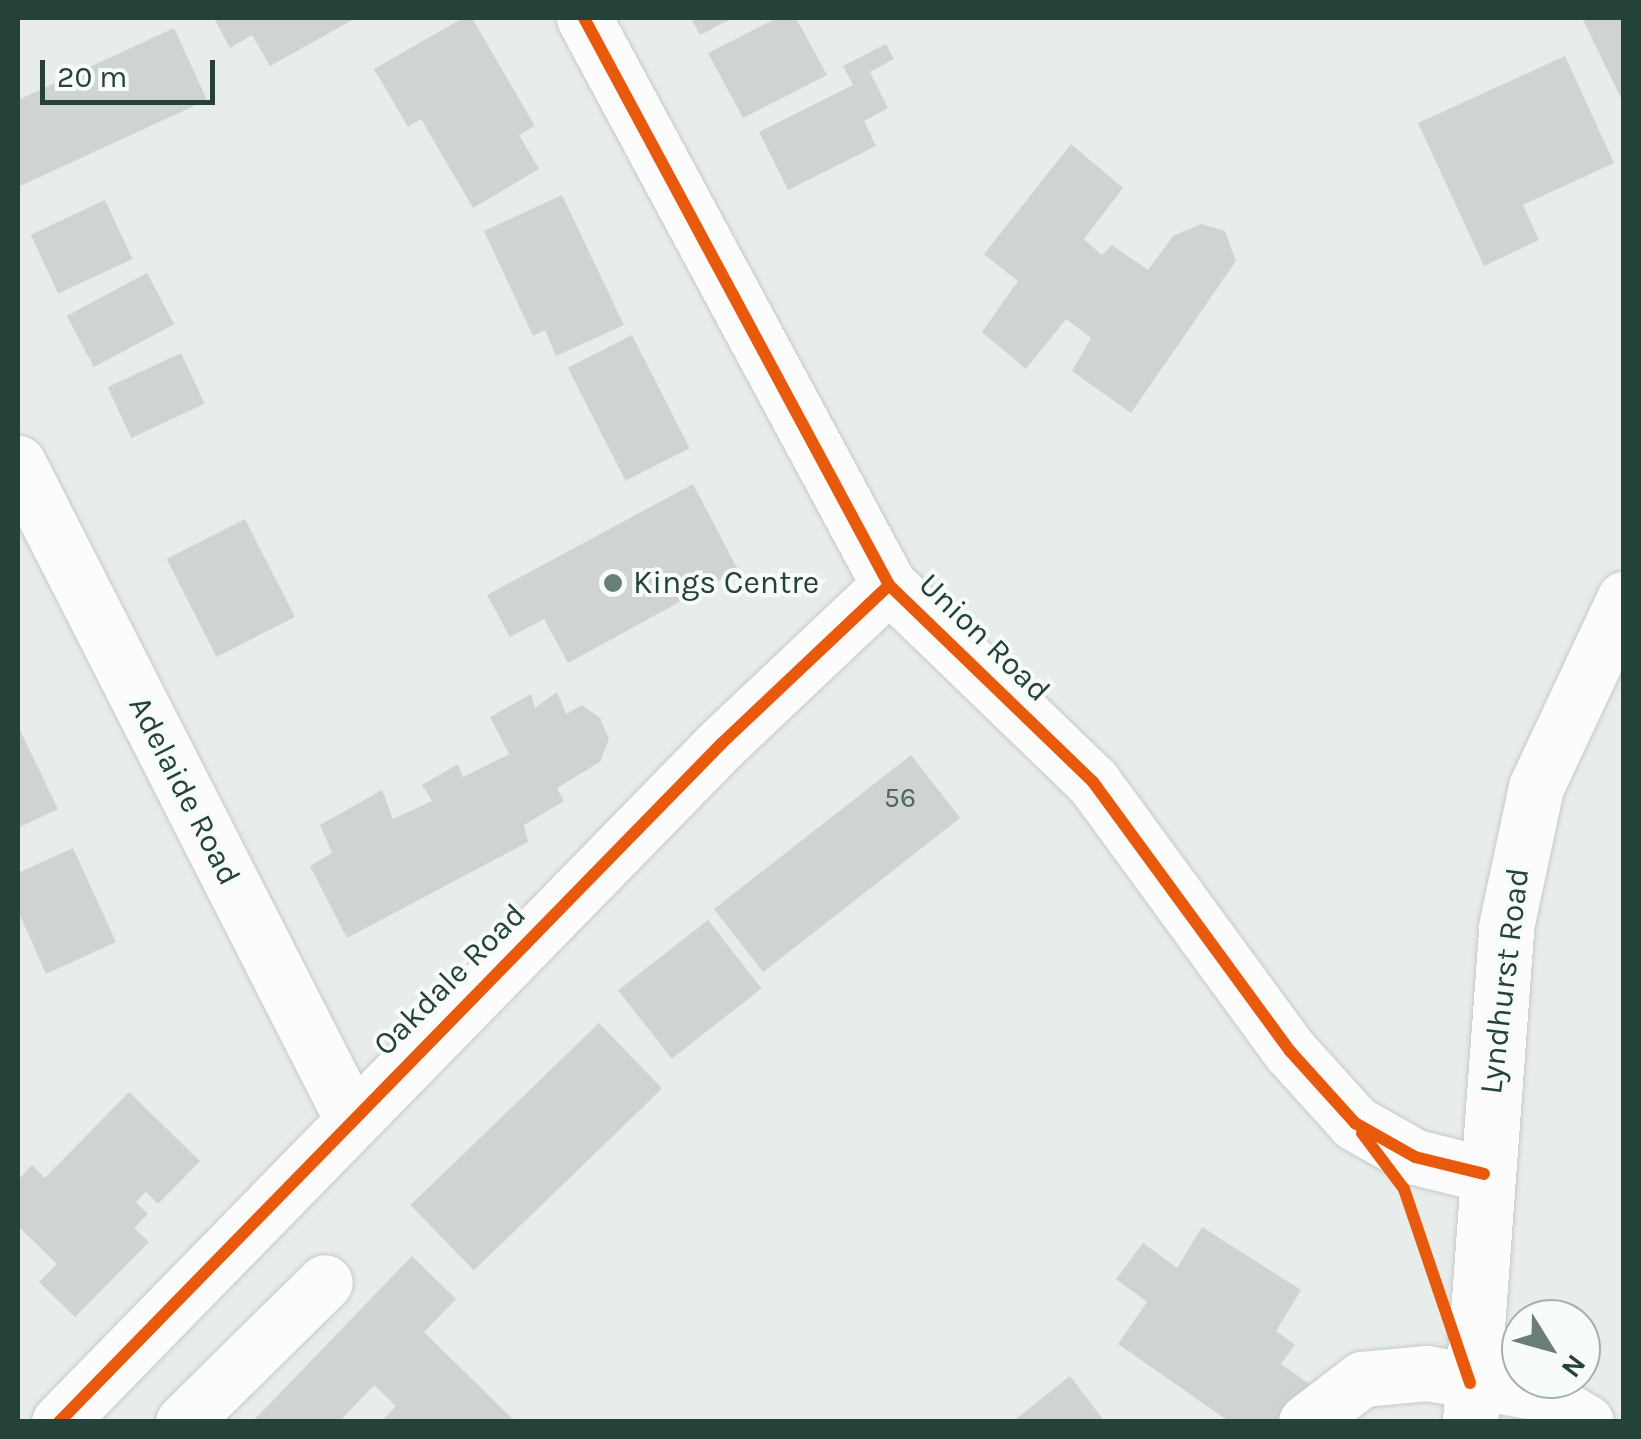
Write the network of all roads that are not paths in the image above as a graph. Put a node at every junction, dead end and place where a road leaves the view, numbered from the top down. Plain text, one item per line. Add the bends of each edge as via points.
1 (584, 18) edge
2 (18, 463) edge
3 (889, 585) junction
4 (1624, 599) edge
5 (352, 1118) junction
6 (1484, 1174) junction
7 (325, 1282) dead end
8 (1470, 1402) edge
9 (59, 1422) edge
10 (183, 1422) edge
11 (1306, 1422) edge
12 (1586, 1422) edge

1 - 3 street, Union Road
2 - 5 street, Adelaide Road
3 - 5 street, Oakdale Road via 721,744
3 - 6 street, Union Road via 1093,782 1290,1050 1355,1124 1415,1157
4 - 6 street, Lyndhurst Road via 1536,786 1506,927
5 - 9 street, Oakdale Road
6 - 8 street, Lyndhurst Road
7 - 10 street
8 - 11 street via 1427,1372 1362,1379
8 - 12 street via 1534,1392

